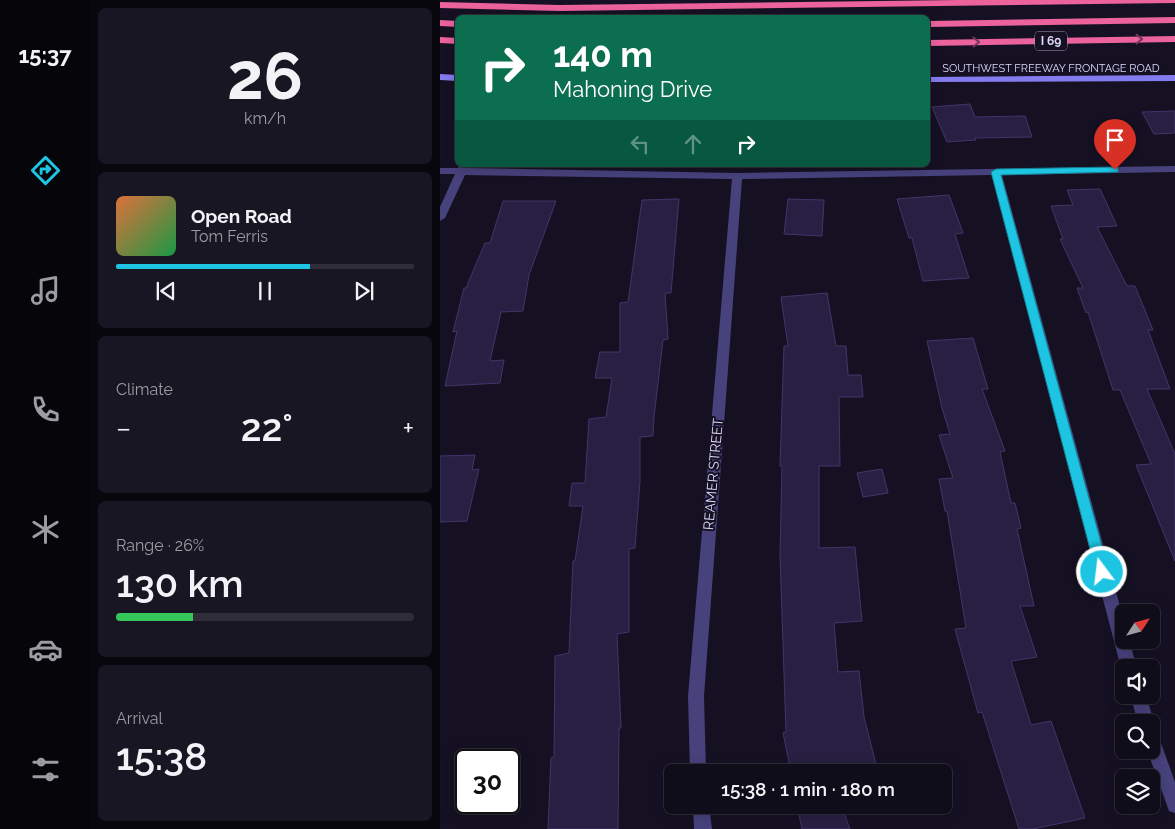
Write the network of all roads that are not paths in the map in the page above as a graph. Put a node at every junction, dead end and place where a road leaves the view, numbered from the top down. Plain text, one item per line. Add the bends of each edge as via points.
1 (1175, 0) edge
2 (440, 5) edge
3 (1175, 20) edge
4 (440, 24) edge
5 (455, 24) edge
6 (930, 24) edge
7 (1175, 38) edge
8 (440, 40) edge
9 (455, 41) edge
10 (930, 43) edge
11 (440, 77) edge
12 (455, 78) edge
13 (1175, 78) edge
14 (930, 80) edge
15 (463, 168) edge
16 (1175, 169) edge
17 (440, 171) edge
18 (996, 172) junction
19 (737, 176) junction
20 (440, 218) edge
21 (1127, 659) edge
22 (1159, 759) edge
23 (698, 764) edge
24 (1175, 805) edge
25 (701, 814) edge
26 (702, 829) edge

1 - 2 highway via 560,8
3 - 6 highway
4 - 5 highway
10 -> 7 highway, I 69
8 - 9 highway
11 - 12 main road
13 - 14 main road, SOUTHWEST FREEWAY FRONTAGE ROAD
15 - 17 street
15 - 19 street
15 - 20 street
16 - 18 street
18 - 19 street
18 - 21 street
19 - 23 street, REAMER STREET via 696,696
22 - 24 street
25 - 26 street

